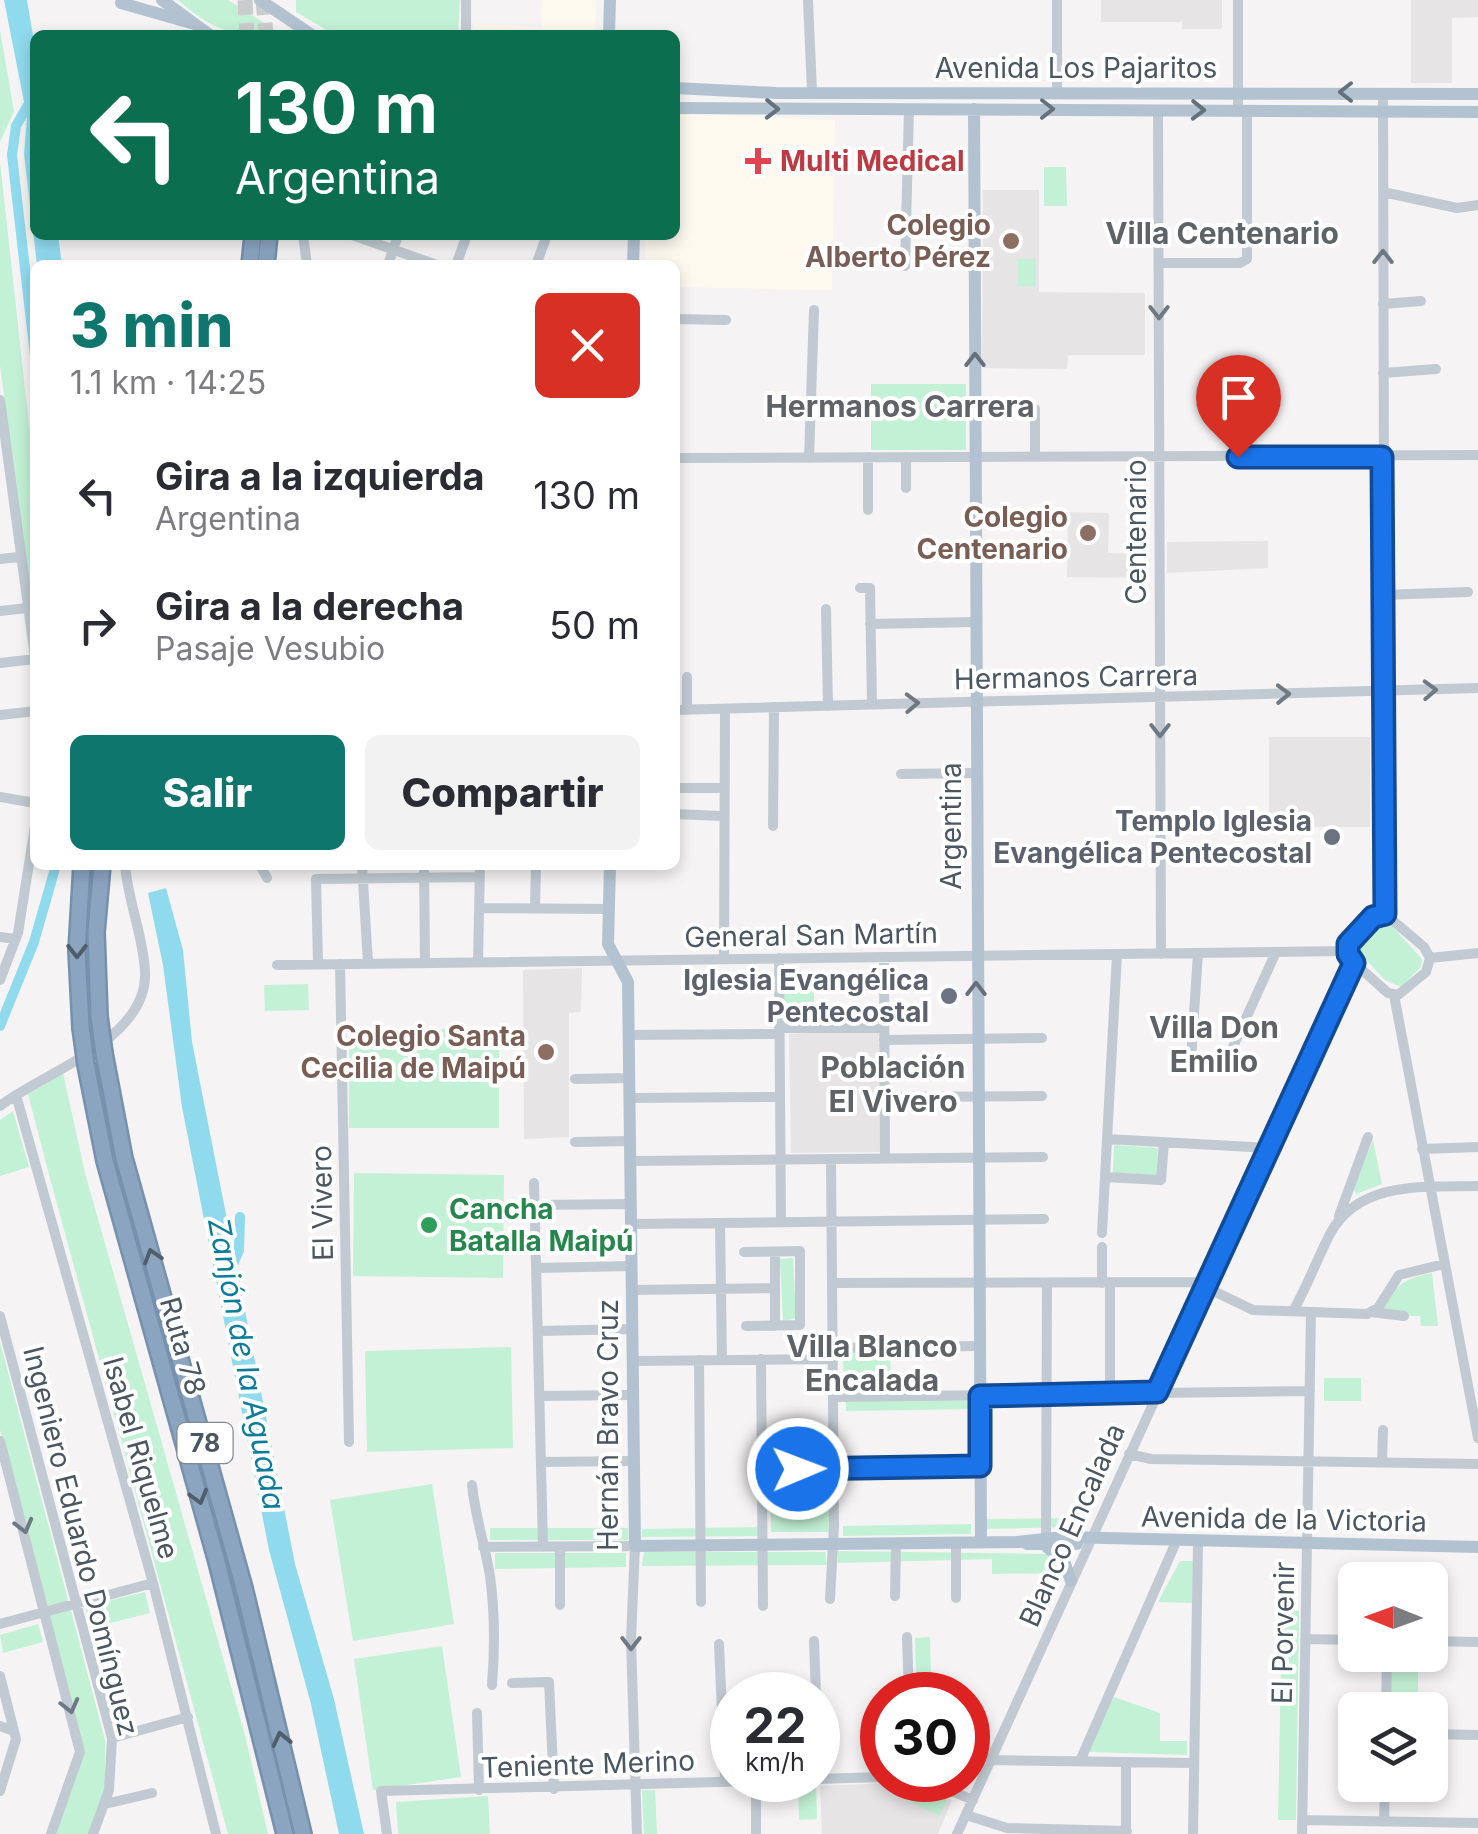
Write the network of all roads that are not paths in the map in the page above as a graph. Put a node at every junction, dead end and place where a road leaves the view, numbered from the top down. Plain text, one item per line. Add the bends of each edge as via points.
1 (162, 0) edge
2 (260, 0) edge
3 (466, 0) edge
4 (610, 0) edge
5 (808, 0) edge
6 (1057, 0) edge
7 (1238, 0) edge
8 (118, 1) edge
9 (278, 13) junction
10 (191, 23) junction
11 (202, 30) edge
12 (290, 30) edge
13 (304, 30) edge
14 (466, 30) edge
15 (608, 30) edge
16 (680, 88) edge
17 (1057, 90) junction
18 (812, 91) junction
19 (1238, 92) junction
20 (1383, 93) junction
21 (962, 94) junction
22 (1478, 94) edge
23 (680, 108) edge
24 (908, 109) junction
25 (974, 109) junction
26 (1158, 110) junction
27 (1242, 110) junction
28 (1383, 112) junction
29 (1478, 112) edge
30 (1383, 192) junction
31 (1478, 205) edge
32 (366, 240) edge
33 (396, 240) edge
34 (393, 250) junction
35 (390, 260) edge
36 (422, 260) edge
37 (1159, 264) junction
38 (905, 266) dead end
39 (1420, 301) dead end
40 (1383, 304) junction
41 (814, 310) dead end
42 (680, 319) edge
43 (726, 320) dead end
44 (1436, 368) dead end
45 (1382, 373) junction
46 (0, 401) edge
47 (1035, 409) dead end
48 (4, 453) edge
49 (1478, 456) edge
50 (1036, 457) junction
51 (1159, 457) junction
52 (1382, 457) junction
53 (680, 458) edge
54 (809, 458) junction
55 (906, 458) junction
56 (975, 458) junction
57 (868, 461) junction
58 (906, 488) dead end
59 (14, 505) junction
60 (0, 506) edge
61 (868, 510) dead end
62 (19, 556) junction
63 (0, 558) edge
64 (860, 588) dead end
65 (1468, 592) dead end
66 (1382, 594) junction
67 (26, 608) junction
68 (826, 609) dead end
69 (0, 611) edge
70 (976, 622) junction
71 (870, 624) junction
72 (30, 630) edge
73 (30, 659) edge
74 (0, 663) edge
75 (687, 678) dead end
76 (1478, 688) edge
77 (1382, 692) junction
78 (1159, 697) junction
79 (976, 701) junction
80 (872, 704) junction
81 (828, 706) junction
82 (774, 708) junction
83 (725, 709) junction
84 (681, 710) edge
85 (30, 712) edge
86 (0, 715) edge
87 (976, 773) junction
88 (900, 774) dead end
89 (680, 788) edge
90 (723, 788) junction
91 (0, 797) edge
92 (30, 801) edge
93 (680, 814) edge
94 (722, 816) junction
95 (773, 826) dead end
96 (30, 856) edge
97 (82, 870) edge
98 (102, 870) edge
99 (126, 870) edge
100 (263, 870) edge
101 (362, 870) edge
102 (424, 870) edge
103 (536, 870) edge
104 (610, 870) edge
105 (480, 871) edge
106 (267, 878) dead end
107 (363, 878) junction
108 (424, 878) junction
109 (479, 908) junction
110 (535, 908) junction
111 (608, 909) junction
112 (1385, 914) junction
113 (0, 937) edge
114 (16, 939) junction
115 (1276, 952) junction
116 (1347, 952) junction
117 (1198, 953) junction
118 (1478, 953) edge
119 (1116, 954) junction
120 (1162, 954) junction
121 (976, 956) junction
122 (884, 957) junction
123 (779, 958) junction
124 (1430, 958) junction
125 (724, 959) junction
126 (617, 960) junction
127 (425, 962) junction
128 (478, 962) junction
129 (368, 963) junction
130 (1354, 963) junction
131 (276, 964) dead end
132 (318, 964) junction
133 (340, 964) junction
134 (0, 980) edge
135 (1394, 995) junction
136 (780, 1031) junction
137 (884, 1034) junction
138 (629, 1035) junction
139 (976, 1038) junction
140 (1042, 1038) dead end
141 (630, 1078) junction
142 (575, 1079) dead end
143 (16, 1095) junction
144 (977, 1096) junction
145 (1042, 1096) dead end
146 (780, 1097) junction
147 (885, 1097) junction
148 (630, 1098) junction
149 (0, 1106) edge
150 (1368, 1137) dead end
151 (1107, 1139) junction
152 (630, 1141) junction
153 (575, 1142) dead end
154 (1164, 1142) junction
155 (1478, 1147) edge
156 (1269, 1148) junction
157 (1422, 1149) junction
158 (1043, 1157) dead end
159 (885, 1158) junction
160 (977, 1158) junction
161 (780, 1159) junction
162 (831, 1159) junction
163 (631, 1161) junction
164 (1105, 1177) junction
165 (534, 1183) dead end
166 (1478, 1186) edge
167 (1429, 1187) junction
168 (631, 1204) junction
169 (535, 1205) junction
170 (1044, 1219) dead end
171 (978, 1220) junction
172 (781, 1222) junction
173 (832, 1222) junction
174 (1338, 1222) junction
175 (720, 1223) junction
176 (631, 1224) junction
177 (1102, 1233) dead end
178 (1102, 1247) dead end
179 (744, 1252) dead end
180 (775, 1252) junction
181 (1444, 1264) junction
182 (632, 1266) junction
183 (536, 1268) junction
184 (832, 1283) junction
185 (1048, 1283) junction
186 (1106, 1283) junction
187 (978, 1284) junction
188 (1206, 1285) junction
189 (721, 1288) junction
190 (775, 1288) junction
191 (632, 1290) junction
192 (1293, 1312) junction
193 (1311, 1312) junction
194 (1371, 1312) junction
195 (0, 1316) edge
196 (1404, 1316) dead end
197 (746, 1326) dead end
198 (775, 1326) junction
199 (632, 1329) junction
200 (538, 1331) junction
201 (979, 1346) junction
202 (833, 1353) junction
203 (699, 1360) junction
204 (722, 1360) junction
205 (761, 1360) junction
206 (633, 1361) junction
207 (1465, 1371) junction
208 (1478, 1371) edge
209 (1310, 1391) junction
210 (1157, 1392) junction
211 (1110, 1393) junction
212 (1047, 1394) junction
213 (634, 1395) junction
214 (540, 1396) junction
215 (980, 1396) junction
216 (834, 1397) junction
217 (1382, 1430) dead end
218 (1478, 1438) edge
219 (0, 1441) edge
220 (349, 1442) dead end
221 (1129, 1454) junction
222 (634, 1461) junction
223 (1308, 1461) junction
224 (542, 1462) junction
225 (1382, 1462) junction
226 (1478, 1464) edge
227 (980, 1466) junction
228 (834, 1468) junction
229 (762, 1470) junction
230 (472, 1485) dead end
231 (1089, 1541) junction
232 (956, 1542) junction
233 (981, 1542) junction
234 (1045, 1542) junction
235 (1176, 1542) junction
236 (896, 1543) junction
237 (1198, 1543) junction
238 (764, 1544) junction
239 (832, 1544) junction
240 (1307, 1544) junction
241 (700, 1545) junction
242 (560, 1546) junction
243 (635, 1546) junction
244 (544, 1547) junction
245 (484, 1548) junction
246 (1478, 1548) edge
247 (1071, 1581) junction
248 (153, 1583) junction
249 (896, 1596) dead end
250 (956, 1598) dead end
251 (830, 1599) dead end
252 (701, 1602) dead end
253 (76, 1604) junction
254 (560, 1605) dead end
255 (764, 1606) dead end
256 (47, 1612) junction
257 (0, 1624) edge
258 (908, 1637) dead end
259 (1306, 1639) junction
260 (1338, 1640) edge
261 (814, 1641) dead end
262 (1448, 1641) edge
263 (1478, 1642) edge
264 (719, 1644) dead end
265 (720, 1672) edge
266 (815, 1672) edge
267 (909, 1672) edge
268 (0, 1676) edge
269 (492, 1684) dead end
270 (512, 1684) dead end
271 (477, 1713) dead end
272 (188, 1718) junction
273 (0, 1726) edge
274 (14, 1731) junction
275 (1448, 1734) edge
276 (1478, 1735) edge
277 (112, 1738) junction
278 (990, 1760) joint
279 (1080, 1761) junction
280 (1194, 1763) junction
281 (1126, 1764) junction
282 (710, 1783) edge
283 (1, 1784) edge
284 (635, 1786) junction
285 (554, 1789) junction
286 (479, 1790) junction
287 (152, 1793) dead end
288 (756, 1802) edge
289 (972, 1802) edge
290 (1385, 1802) edge
291 (105, 1804) junction
292 (966, 1816) junction
293 (1302, 1820) junction
294 (1384, 1822) junction
295 (1478, 1823) edge
296 (1126, 1832) edge
297 (51, 1834) edge
298 (93, 1834) edge
299 (214, 1834) edge
300 (285, 1834) edge
301 (303, 1834) edge
302 (387, 1834) edge
303 (637, 1834) edge
304 (756, 1834) edge
305 (957, 1834) edge
306 (1192, 1834) edge
307 (1302, 1834) edge

1 - 10 main road
2 - 9 main road
3 - 14 street
4 - 15 main road
5 - 18 street
6 - 17 street
7 - 19 street
8 - 10 main road
9 - 12 main road
9 - 13 main road
10 - 11 main road
16 - 18 main road, Avenida Los Pajaritos
17 - 19 main road, Avenida Los Pajaritos
17 - 21 main road, Avenida Los Pajaritos
18 - 21 main road, Avenida Los Pajaritos
20 -> 19 main road, Avenida Los Pajaritos
19 - 27 street
20 - 22 main road, Avenida Los Pajaritos
20 - 28 street
21 - 25 main road
23 -> 24 main road, Avenida Los Pajaritos
24 - 25 main road, Avenida Los Pajaritos
24 - 38 street
25 -> 26 main road, Avenida Los Pajaritos
56 -> 25 main road, Argentina
26 -> 27 main road, Avenida Los Pajaritos
26 - 37 street, Centenario
27 - 28 main road, Avenida Los Pajaritos
27 - 37 street via 1247,259
28 - 29 main road, Avenida Los Pajaritos
28 - 30 street
30 - 31 street via 1457,208
40 -> 30 street
32 - 34 street
33 - 34 street
34 - 35 street
34 - 36 street
37 -> 51 street, Centenario
39 - 40 street
40 - 45 street
41 - 54 street
42 - 43 street
44 - 45 street
45 - 52 street
46 - 48 street
47 - 50 street
48 - 59 street
49 - 52 street
50 - 51 street
50 - 56 street
51 - 52 street
51 - 78 street, Centenario
52 - 66 street
53 - 54 street
54 - 57 street
55 - 56 street
55 - 57 street
55 - 58 street
56 - 70 main road, Argentina
57 - 61 street
59 - 60 street
59 - 62 street
62 - 63 street
62 - 67 street
64 - 71 street via 870,588
65 - 66 street
66 - 77 street
67 - 69 street
67 - 72 street
68 - 81 street
70 - 71 street
70 - 79 main road, Argentina
71 - 80 street
73 - 74 street
75 - 84 street
77 -> 76 street, Hermanos Carrera
78 -> 77 street, Hermanos Carrera
77 - 112 street
78 - 79 street, Hermanos Carrera
78 -> 120 street, Centenario
80 -> 79 street, Hermanos Carrera
79 - 87 main road, Argentina
80 - 81 street, Hermanos Carrera
81 - 82 street, Hermanos Carrera
82 - 83 street, Hermanos Carrera
82 - 95 street
83 - 84 street, Hermanos Carrera
83 - 90 street
85 - 86 street
87 - 88 street
87 - 121 main road, Argentina
89 - 90 street
90 - 94 street
91 - 92 street
93 - 94 street
94 - 125 street
96 - 114 street
97 -> 300 highway, Ruta 78 / 78, bridge via 81,1028 105,1161
301 -> 98 highway, Ruta 78 / 78, bridge via 240,1571 124,1158 100,1016
99 - 143 street via 144,966 138,1008 120,1030
100 - 106 street
101 - 107 street
102 - 108 street
103 - 110 street
104 - 111 main road, Hernán Bravo Cruz
105 - 108 street
105 - 109 street
107 - 108 street
107 - 129 street
107 - 132 street via 316,879
108 - 127 street
109 - 110 street
109 - 128 street
110 - 111 street
111 - 126 main road, Hernán Bravo Cruz via 608,944
112 - 116 street via 1373,917
112 - 124 street
113 - 114 street
114 - 134 street
115 - 116 street, General San Martín
115 - 117 street, General San Martín
115 - 117 street via 1224,1064 1197,1066 1190,1056
116 - 130 street
117 - 120 street, General San Martín
118 - 124 street
119 - 120 street, General San Martín
119 - 121 street, General San Martín
119 - 151 street
121 - 122 street, General San Martín
139 -> 121 main road, Argentina
122 - 123 street, General San Martín
122 - 137 street
123 - 125 street, General San Martín
123 - 136 street
124 - 135 street via 1406,992
125 - 126 street, General San Martín
126 - 128 street, General San Martín
126 - 138 main road, Hernán Bravo Cruz via 628,978
127 - 128 street, General San Martín
127 - 129 street, General San Martín
129 - 133 street, General San Martín
130 - 135 street
130 - 156 street, Blanco Encalada
131 - 132 street, General San Martín
132 - 133 street, General San Martín
133 - 220 street, El Vivero
135 - 157 street
136 - 137 street
136 - 138 street
136 - 146 street
137 - 139 street
137 - 147 street
138 - 141 main road, Hernán Bravo Cruz
139 - 140 street
139 - 144 main road, Argentina
141 - 142 street
141 - 148 main road, Hernán Bravo Cruz
143 - 149 street
143 - 248 street, Isabel Riquelme
144 - 145 street
144 - 147 street
144 - 160 main road, Argentina
146 - 148 street
146 - 161 street
147 - 159 street
148 - 152 main road, Hernán Bravo Cruz
150 - 174 street
151 - 154 street
151 - 164 street
152 - 153 street
152 - 163 main road, Hernán Bravo Cruz
154 - 156 street
154 - 164 street via 1162,1180
155 - 157 street
156 - 188 street, Blanco Encalada
157 - 167 street
158 - 160 street
159 - 160 street
159 - 162 street
160 - 171 main road, Argentina
161 - 162 street
161 - 163 street
161 - 172 street
162 - 173 street
163 - 168 main road, Hernán Bravo Cruz
164 - 177 street
165 - 169 street
166 - 167 street
167 - 174 street via 1374,1196
167 - 181 street
168 - 169 street
168 - 176 main road, Hernán Bravo Cruz
169 - 183 street
170 - 171 street
171 - 173 street
171 - 187 main road, Argentina
172 - 173 street
172 - 175 street
173 - 184 street
174 - 192 street
175 - 176 street
175 - 189 street
176 - 182 main road, Hernán Bravo Cruz
178 - 186 street
179 - 180 street
180 - 190 street
180 - 198 street via 800,1252 800,1325
181 - 194 street via 1400,1275
181 - 207 street
182 - 183 street
182 - 191 main road, Hernán Bravo Cruz
183 - 200 street
184 - 187 street
184 - 202 street
185 - 186 street
185 - 187 street
185 - 212 street
186 - 188 street
186 - 211 street
187 - 201 main road, Argentina
188 - 192 street via 1248,1308
188 - 210 street, Blanco Encalada
189 - 190 street
189 - 191 street
189 - 204 street
190 - 198 street
191 - 199 main road, Hernán Bravo Cruz
192 - 193 street
193 - 194 street
193 - 209 street, El Porvenir
194 - 196 street
195 - 253 street, Ingeniero Eduardo Domínguez
197 - 198 street
199 - 200 street
199 - 206 main road, Hernán Bravo Cruz
200 - 214 street
201 - 202 street
201 - 215 main road, Argentina
202 - 205 street
202 - 216 street
203 - 204 street
203 - 206 street
203 - 241 street
204 - 205 street
205 - 229 street
206 - 213 main road, Hernán Bravo Cruz
207 - 208 street
207 - 218 street
209 - 210 street
209 - 223 street, El Porvenir
210 - 211 street
210 - 221 street, Blanco Encalada
211 - 212 street
212 - 215 street
212 - 234 street
213 - 214 street
213 - 222 main road, Hernán Bravo Cruz
214 - 224 street
215 - 216 street
215 - 227 main road, Argentina
216 - 228 street
217 - 225 street
219 -> 256 street, Ingeniero Eduardo Domínguez
221 - 223 street
221 - 231 street, Blanco Encalada
222 - 224 street
222 - 243 main road, Hernán Bravo Cruz
223 - 225 street
223 - 240 street, El Porvenir
224 - 244 street
225 - 226 street
227 - 228 street
227 - 233 main road, Argentina
228 - 229 street
228 - 239 street
229 - 238 street
230 - 245 street
231 - 234 main road, Avenida de la Victoria
231 - 235 main road, Avenida de la Victoria
231 - 247 street, Blanco Encalada
232 - 233 main road, Avenida de la Victoria
232 - 236 main road, Avenida de la Victoria
232 - 250 street
233 - 234 main road, Avenida de la Victoria
234 - 247 main road
235 - 237 main road, Avenida de la Victoria
235 - 279 street
236 - 239 main road, Avenida de la Victoria
236 - 249 street
237 - 240 main road, Avenida de la Victoria
237 - 280 street
238 - 239 main road, Avenida de la Victoria
238 - 241 main road, Avenida de la Victoria
238 - 255 street
239 - 251 street
240 - 246 main road, Avenida de la Victoria
240 - 259 street, El Porvenir
241 - 243 main road, Avenida de la Victoria
241 - 252 street
242 - 243 street, Avenida de la Victoria
242 - 244 street, Avenida de la Victoria
242 - 254 street
243 -> 284 street, Hernán Bravo Cruz
244 - 245 street, Avenida de la Victoria
245 - 269 street via 496,1634
247 - 278 street, Blanco Encalada
248 - 253 street
248 - 272 street, Isabel Riquelme
253 - 256 street
253 - 277 street, Ingeniero Eduardo Domínguez
256 - 257 street
256 -> 297 street, Ingeniero Eduardo Domínguez via 80,1752
258 - 267 street
259 - 260 street
259 - 293 street, El Porvenir
261 - 266 street
262 - 263 street
264 - 265 street
268 - 274 street
270 - 285 street via 549,1682
271 - 286 street
272 - 277 street
272 - 299 street, Isabel Riquelme
273 - 274 street
274 - 283 street
275 - 276 street
277 - 291 street, Ingeniero Eduardo Domínguez
278 - 279 street
279 - 281 street
280 - 281 street
280 - 306 street
281 - 296 street
282 - 284 street, Teniente Merino
284 - 285 street, Teniente Merino
284 - 303 street, Hernán Bravo Cruz
285 - 286 street, Teniente Merino
286 - 302 street, Teniente Merino via 382,1791
287 - 291 street
288 - 304 street
289 - 292 street, Blanco Encalada
290 - 294 street
291 - 298 street, Ingeniero Eduardo Domínguez
292 - 296 street via 1006,1828
292 - 305 street, Blanco Encalada
293 - 294 street
293 - 307 street, El Porvenir
294 - 295 street

